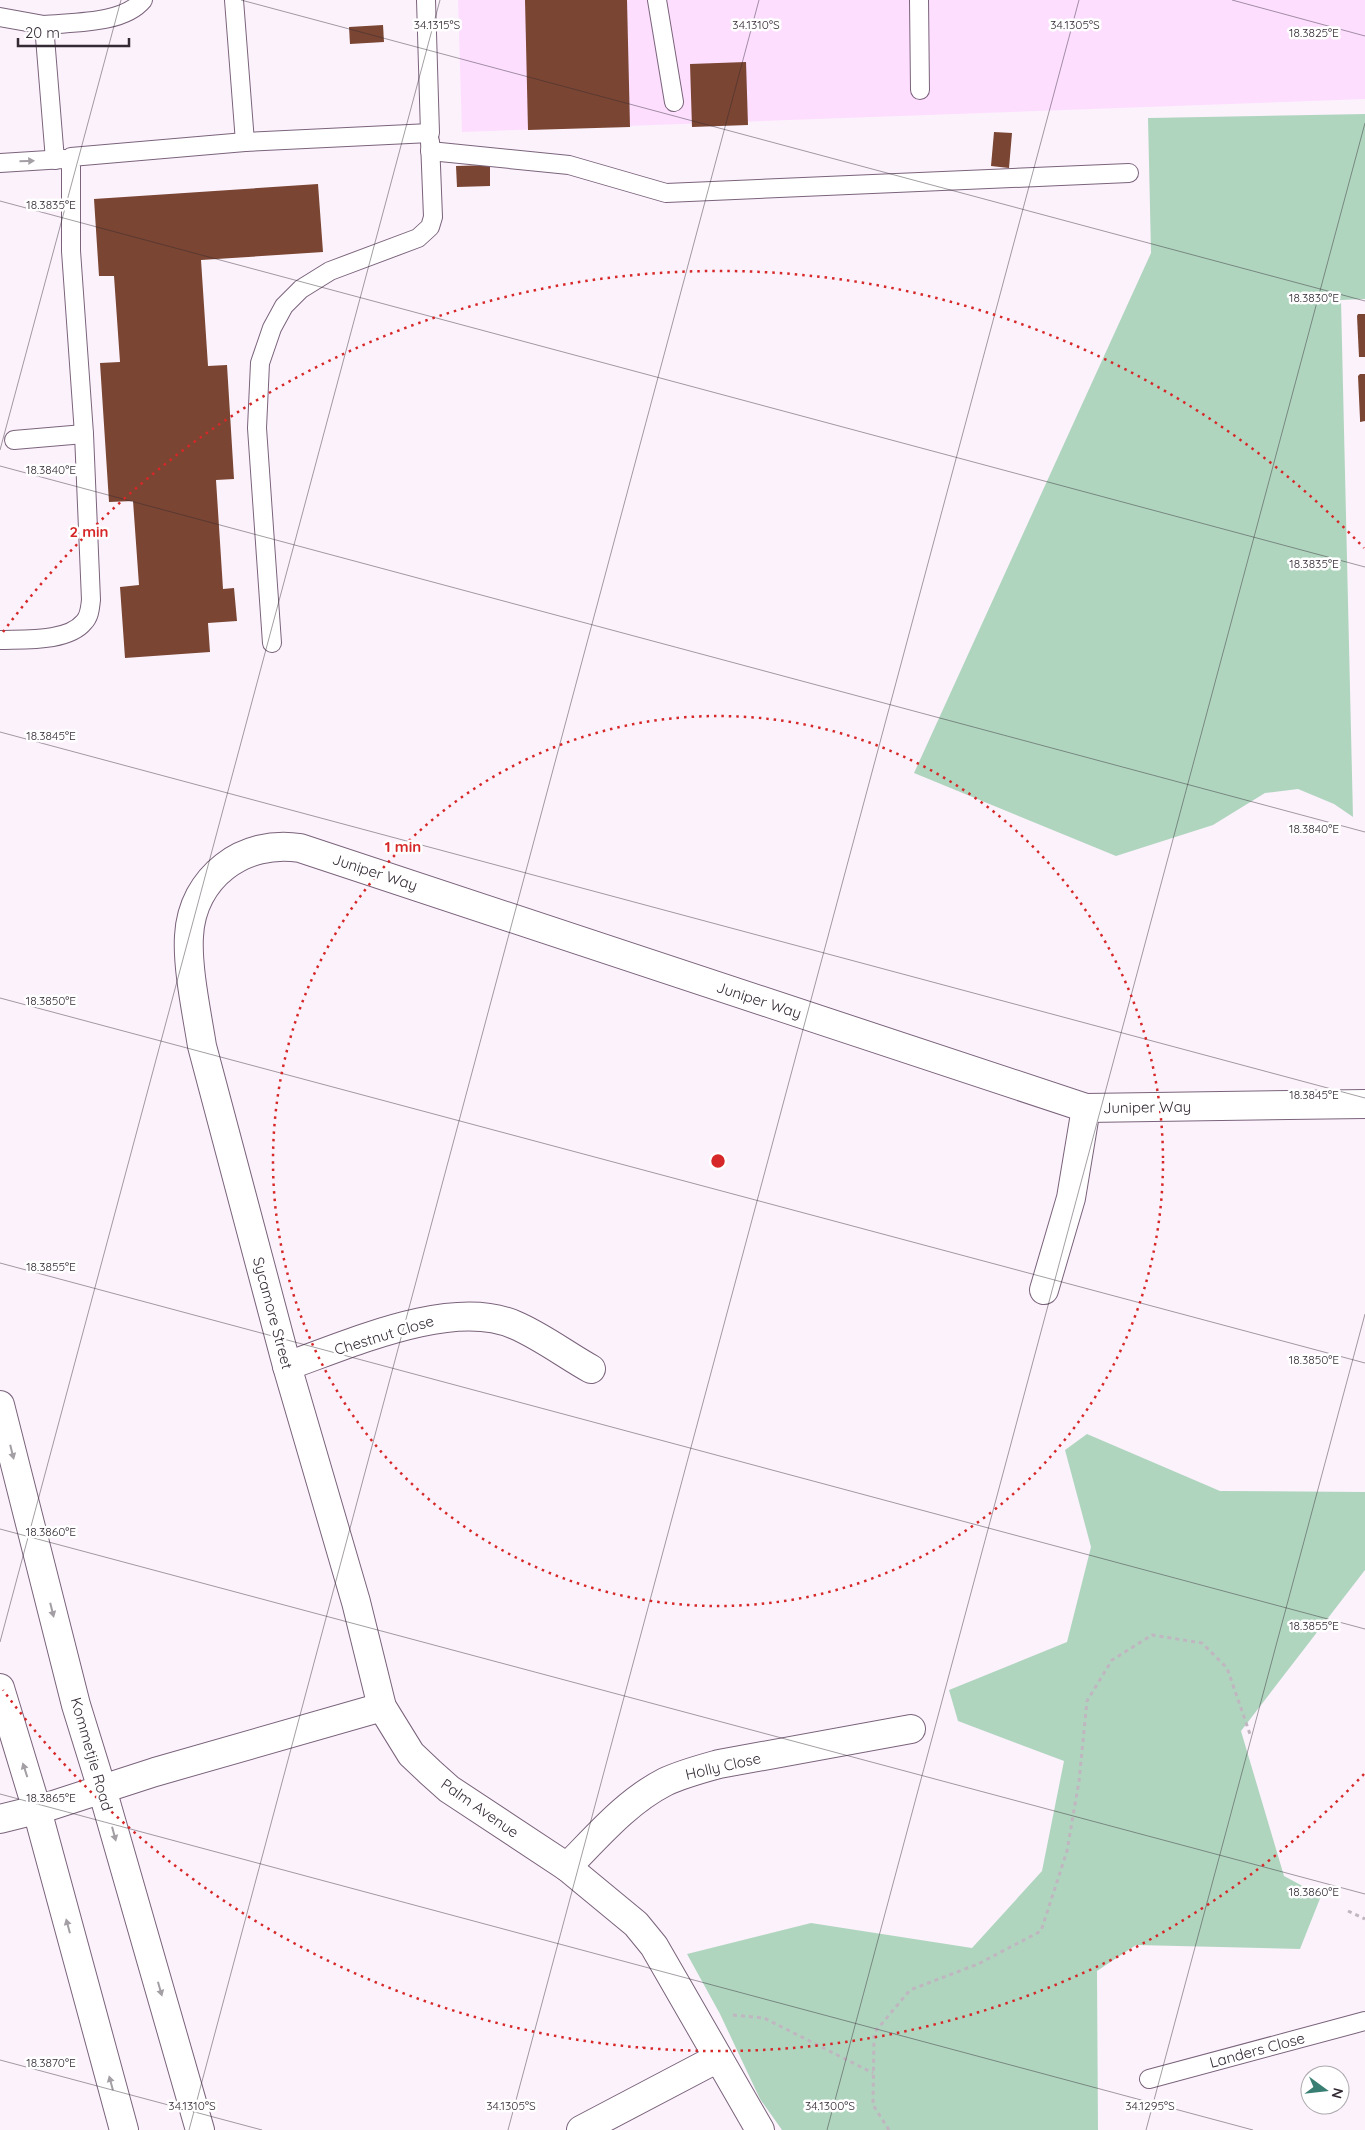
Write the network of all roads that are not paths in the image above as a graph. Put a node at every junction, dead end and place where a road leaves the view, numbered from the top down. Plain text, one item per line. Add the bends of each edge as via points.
1 (144, 0) edge
2 (234, 0) edge
3 (426, 0) edge
4 (657, 0) edge
5 (919, 0) edge
6 (0, 17) edge
7 (44, 25) junction
8 (920, 90) dead end
9 (674, 102) dead end
10 (430, 133) junction
11 (245, 142) junction
12 (430, 151) junction
13 (63, 159) junction
14 (0, 162) edge
15 (1129, 173) dead end
16 (84, 434) junction
17 (14, 440) dead end
18 (0, 640) edge
19 (272, 643) dead end
20 (192, 915) joint
21 (1365, 1104) edge
22 (1086, 1108) junction
23 (1044, 1290) dead end
24 (286, 1366) junction
25 (591, 1369) dead end
26 (0, 1405) edge
27 (0, 1688) edge
28 (382, 1707) junction
29 (911, 1729) dead end
30 (102, 1789) junction
31 (37, 1810) junction
32 (0, 1819) edge
33 (567, 1867) junction
34 (1365, 2021) edge
35 (718, 2058) junction
36 (1149, 2079) dead end
37 (124, 2130) edge
38 (200, 2130) edge
39 (581, 2130) edge
40 (760, 2130) edge

1 - 7 lane via 136,9 110,18
2 - 11 lane
3 - 10 lane
4 - 9 lane
5 - 8 lane
6 - 7 lane
7 - 13 lane
10 - 11 lane
10 - 12 lane
11 - 13 lane
12 - 15 lane via 570,165 666,192
12 - 19 lane via 433,217 430,227 418,238 330,271 301,289 278,316 266,343 260,363 257,428
14 -> 13 lane
13 - 16 lane
16 - 17 lane
16 - 18 lane via 92,600 89,613 77,629 58,637
20 - 22 street, Juniper Way via 204,889 226,864 237,857 273,846 300,848
20 - 24 street, Sycamore Street via 189,938 202,1046
21 - 22 street, Juniper Way
22 - 23 street via 1070,1198
24 - 25 street, Chestnut Close via 390,1330 441,1318 476,1316 515,1324
24 - 28 street, Sycamore Street via 356,1602
26 -> 30 street, Kommetjie Road via 76,1705
31 -> 27 street
28 - 30 street
28 - 33 street, Palm Avenue via 411,1754 430,1772
29 - 33 street, Holly Close via 720,1764 673,1779 630,1804
30 - 31 street
30 -> 38 street, Kommetjie Road
31 - 32 street
37 -> 31 street
33 - 35 street, Palm Avenue via 636,1924 654,1946
34 - 36 lane, Landers Close
35 - 39 street
35 - 40 street, Palm Avenue

